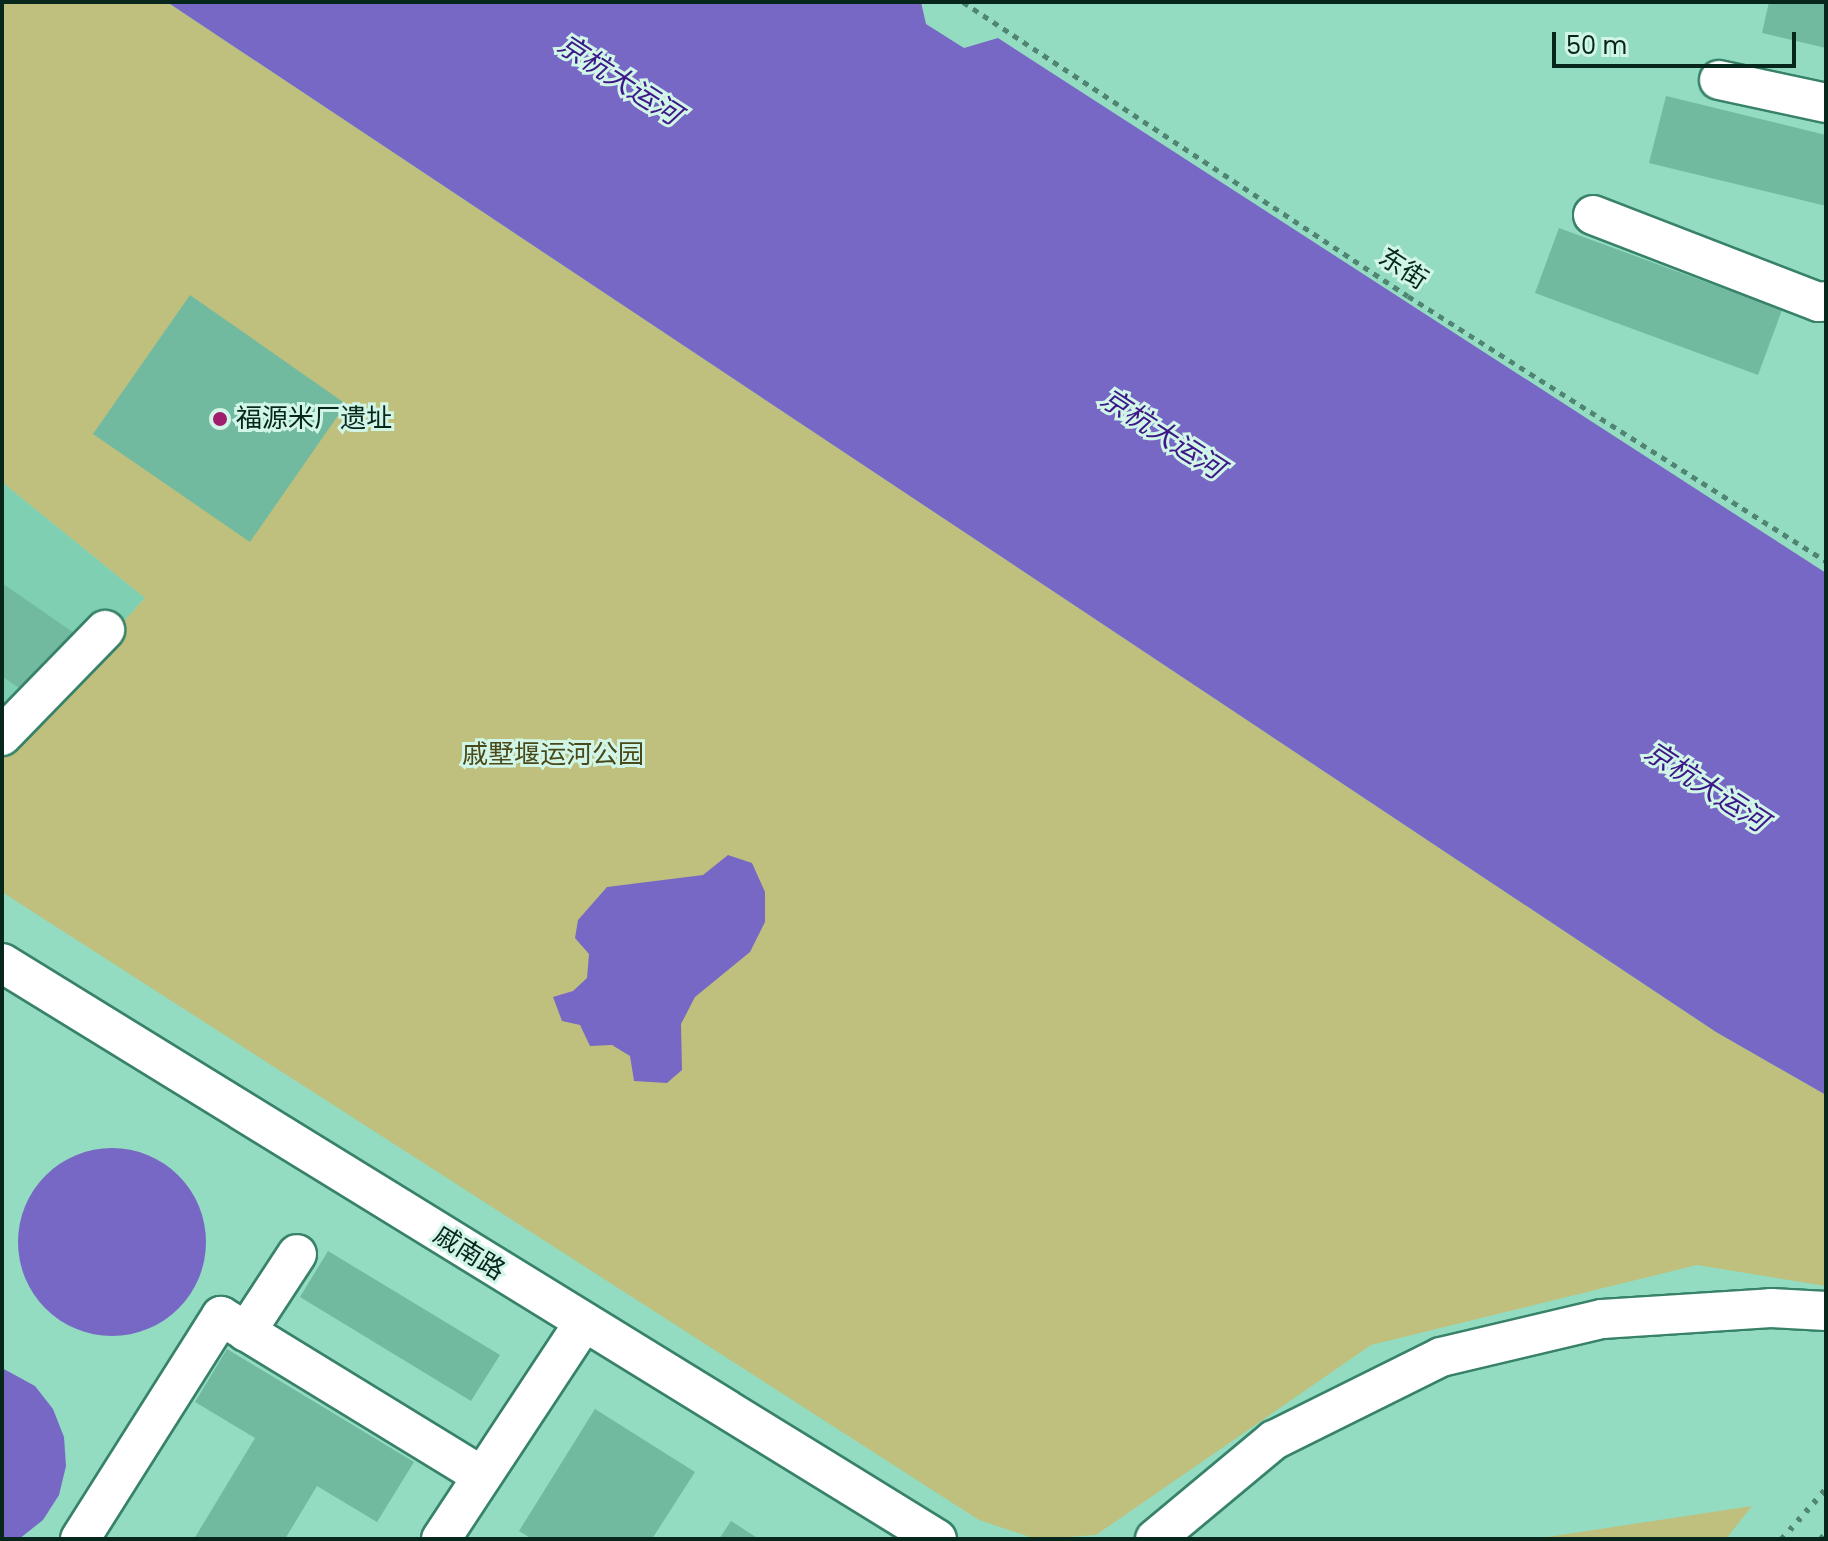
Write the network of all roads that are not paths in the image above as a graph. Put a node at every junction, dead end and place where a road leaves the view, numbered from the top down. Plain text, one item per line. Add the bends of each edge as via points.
1 (1719, 80) dead end
2 (1826, 103) edge
3 (1593, 215) dead end
4 (1826, 301) edge
5 (105, 630) dead end
6 (2, 736) edge
7 (2, 963) edge
8 (297, 1254) dead end
9 (1826, 1311) edge
10 (583, 1324) junction
11 (246, 1332) junction
12 (482, 1476) junction
13 (452, 1535) edge
14 (80, 1539) edge
15 (937, 1539) edge
16 (1155, 1539) edge

1 - 2 street
3 - 4 street
5 - 6 street
7 - 10 street, 戚南路
8 - 11 street
9 - 16 street via 1771,1308 1602,1319 1441,1357 1274,1440
10 - 12 street
10 - 15 street, 戚南路
11 - 12 street
11 - 14 street via 221,1316
12 - 13 street

